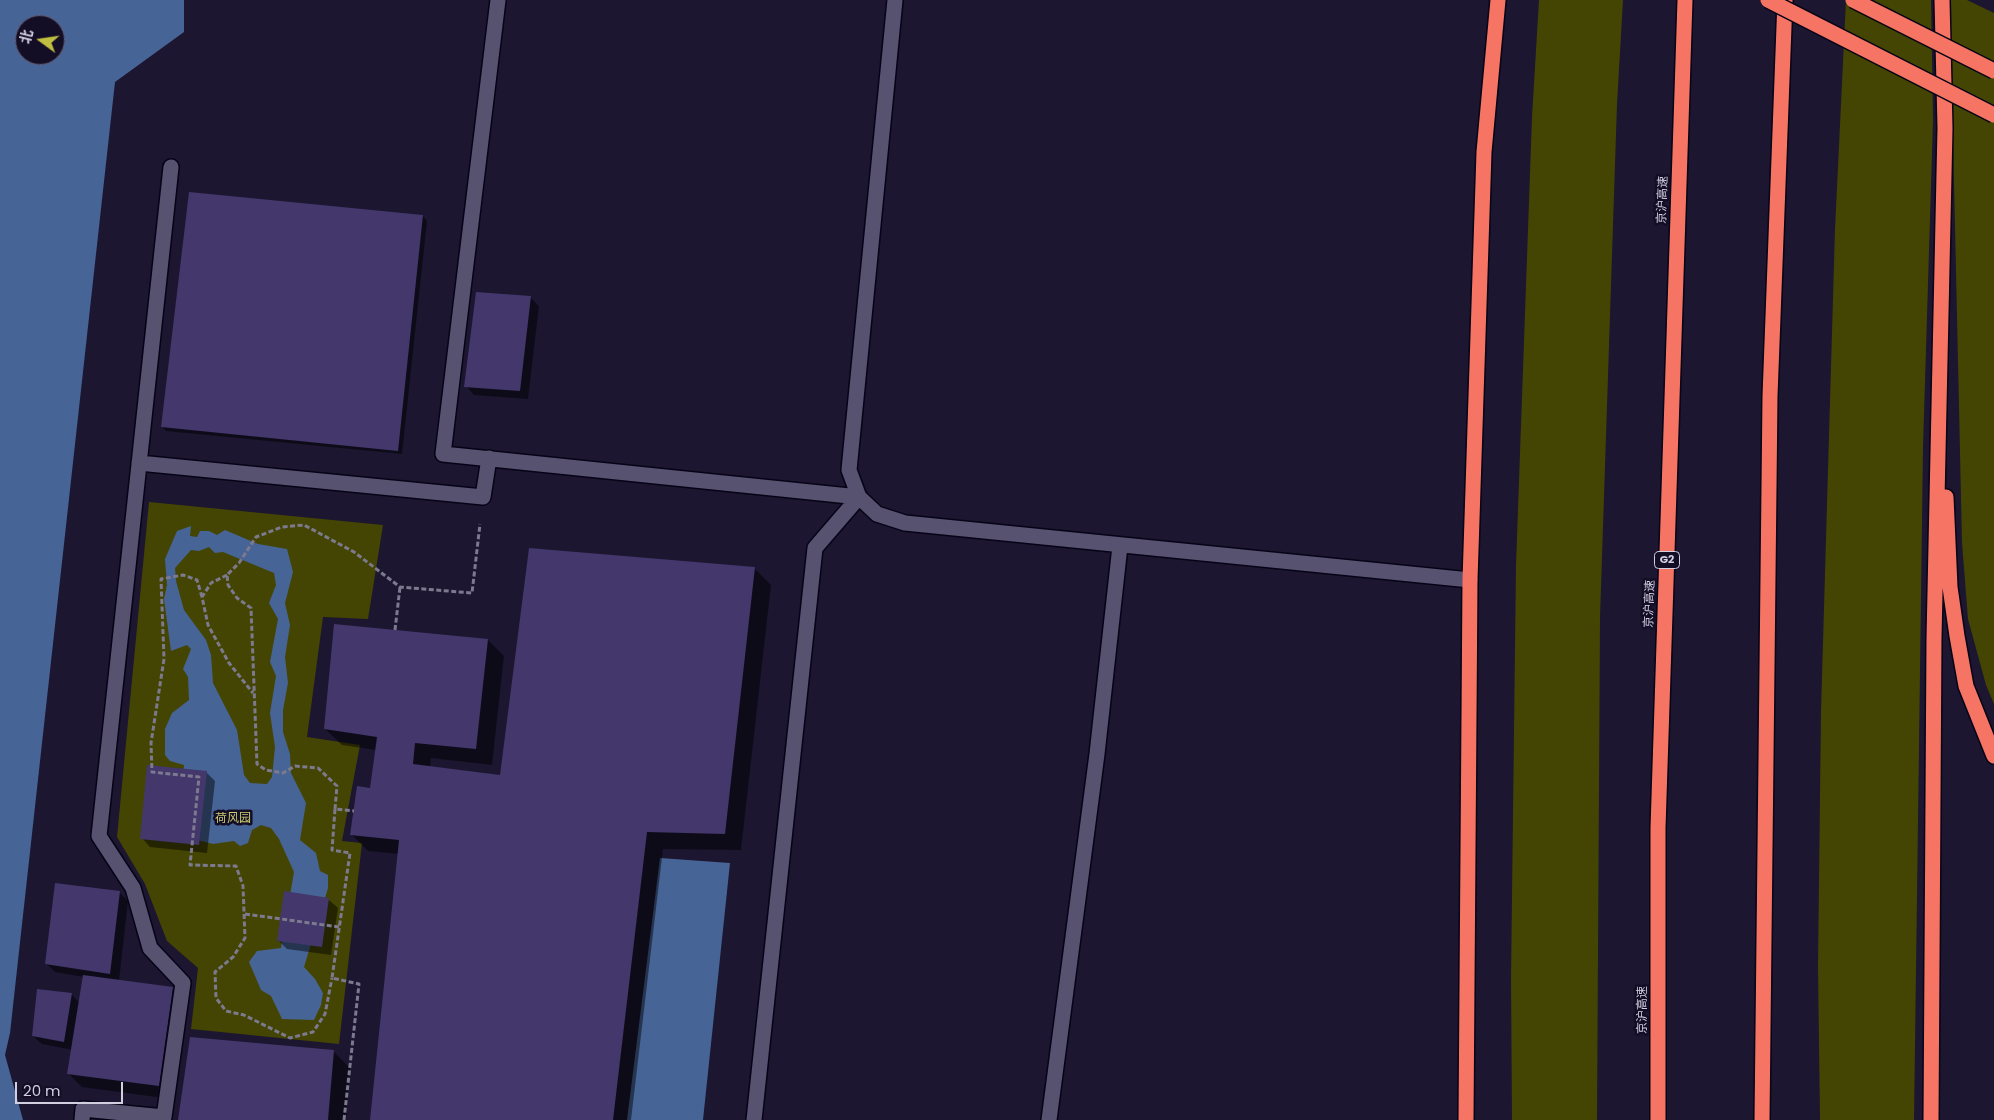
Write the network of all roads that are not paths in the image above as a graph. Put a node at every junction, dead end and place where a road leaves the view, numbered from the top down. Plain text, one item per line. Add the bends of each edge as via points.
1 (498, 0) edge
2 (895, 0) edge
3 (1498, 0) edge
4 (1685, 0) edge
5 (1768, 0) edge
6 (1785, 0) edge
7 (1853, 0) edge
8 (1942, 0) edge
9 (1994, 71) edge
10 (1994, 115) edge
11 (171, 167) dead end
12 (1940, 343) junction
13 (489, 458) junction
14 (139, 463) junction
15 (859, 496) junction
16 (1120, 546) junction
17 (1470, 580) junction
18 (1994, 756) edge
19 (82, 1120) edge
20 (754, 1120) edge
21 (1049, 1120) edge
22 (1466, 1120) edge
23 (1658, 1120) edge
24 (1762, 1120) edge
25 (1931, 1120) edge

1 - 13 street via 443,454
2 - 15 street via 849,470
3 - 17 highway via 1484,152
4 - 23 highway, 京沪高速 / G2 via 1658,828
5 - 10 highway, bridge
6 - 24 highway via 1770,396
7 - 9 highway, bridge
8 - 12 highway via 1945,128
11 - 14 street
12 - 18 highway via 1950,588 1966,686
12 - 25 highway via 1933,648
13 - 14 street via 483,497
13 - 15 street
14 - 19 street via 99,836 133,888 150,948 183,983 164,1117 83,1109
15 - 16 street via 877,514 905,523
15 - 20 street via 815,548
16 - 17 street
16 - 21 street
17 - 22 highway

